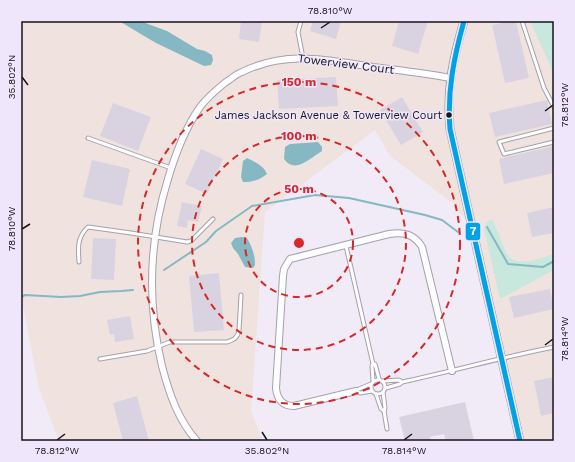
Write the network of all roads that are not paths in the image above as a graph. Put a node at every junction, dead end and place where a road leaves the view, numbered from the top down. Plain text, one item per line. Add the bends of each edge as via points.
1 (300, 21) edge
2 (464, 21) edge
3 (522, 21) edge
4 (302, 58) junction
5 (450, 78) junction
6 (554, 107) edge
7 (554, 128) edge
8 (88, 138) dead end
9 (554, 142) edge
10 (171, 168) junction
11 (213, 219) dead end
12 (154, 237) junction
13 (346, 246) junction
14 (79, 262) dead end
15 (240, 295) dead end
16 (158, 347) junction
17 (554, 347) edge
18 (501, 358) junction
19 (100, 359) dead end
20 (373, 364) junction
21 (452, 371) junction
22 (379, 380) junction
23 (383, 382) junction
24 (402, 382) junction
25 (372, 383) junction
26 (386, 388) junction
27 (356, 391) junction
28 (372, 391) junction
29 (383, 392) junction
30 (376, 394) junction
31 (384, 410) junction
32 (388, 429) dead end
33 (198, 441) edge
34 (520, 441) edge

1 - 4 lane via 298,32
2 - 5 street
3 - 6 lane via 544,88
4 - 5 street, Towerview Court
4 - 10 street, Towerview Court via 275,60 241,72 216,91 195,115 178,147
5 - 18 street via 450,131
7 - 9 lane via 499,142 504,154
8 - 10 lane
10 - 12 street, Towerview Court
11 - 12 lane via 191,241
12 - 14 lane via 88,227 78,245
12 - 16 street, Towerview Court via 152,288
13 - 20 lane
13 - 21 street via 401,232 418,240 422,247
13 - 27 street via 295,257 286,263 283,276 276,394 279,400 288,406
15 - 16 lane via 239,331 233,340 170,342
16 - 19 lane
16 - 33 street, Towerview Court via 176,409
17 - 18 lane
18 - 21 lane
18 - 34 street
20 - 22 lane
20 - 25 lane
21 - 24 lane
22 - 23 lane
22 - 25 lane
23 - 24 lane
23 - 26 lane
24 - 26 lane
25 - 27 lane
25 - 28 lane
26 - 29 lane
27 - 28 lane
28 - 30 lane
29 - 30 lane
29 - 31 lane
30 - 31 lane via 381,409
31 - 32 lane

